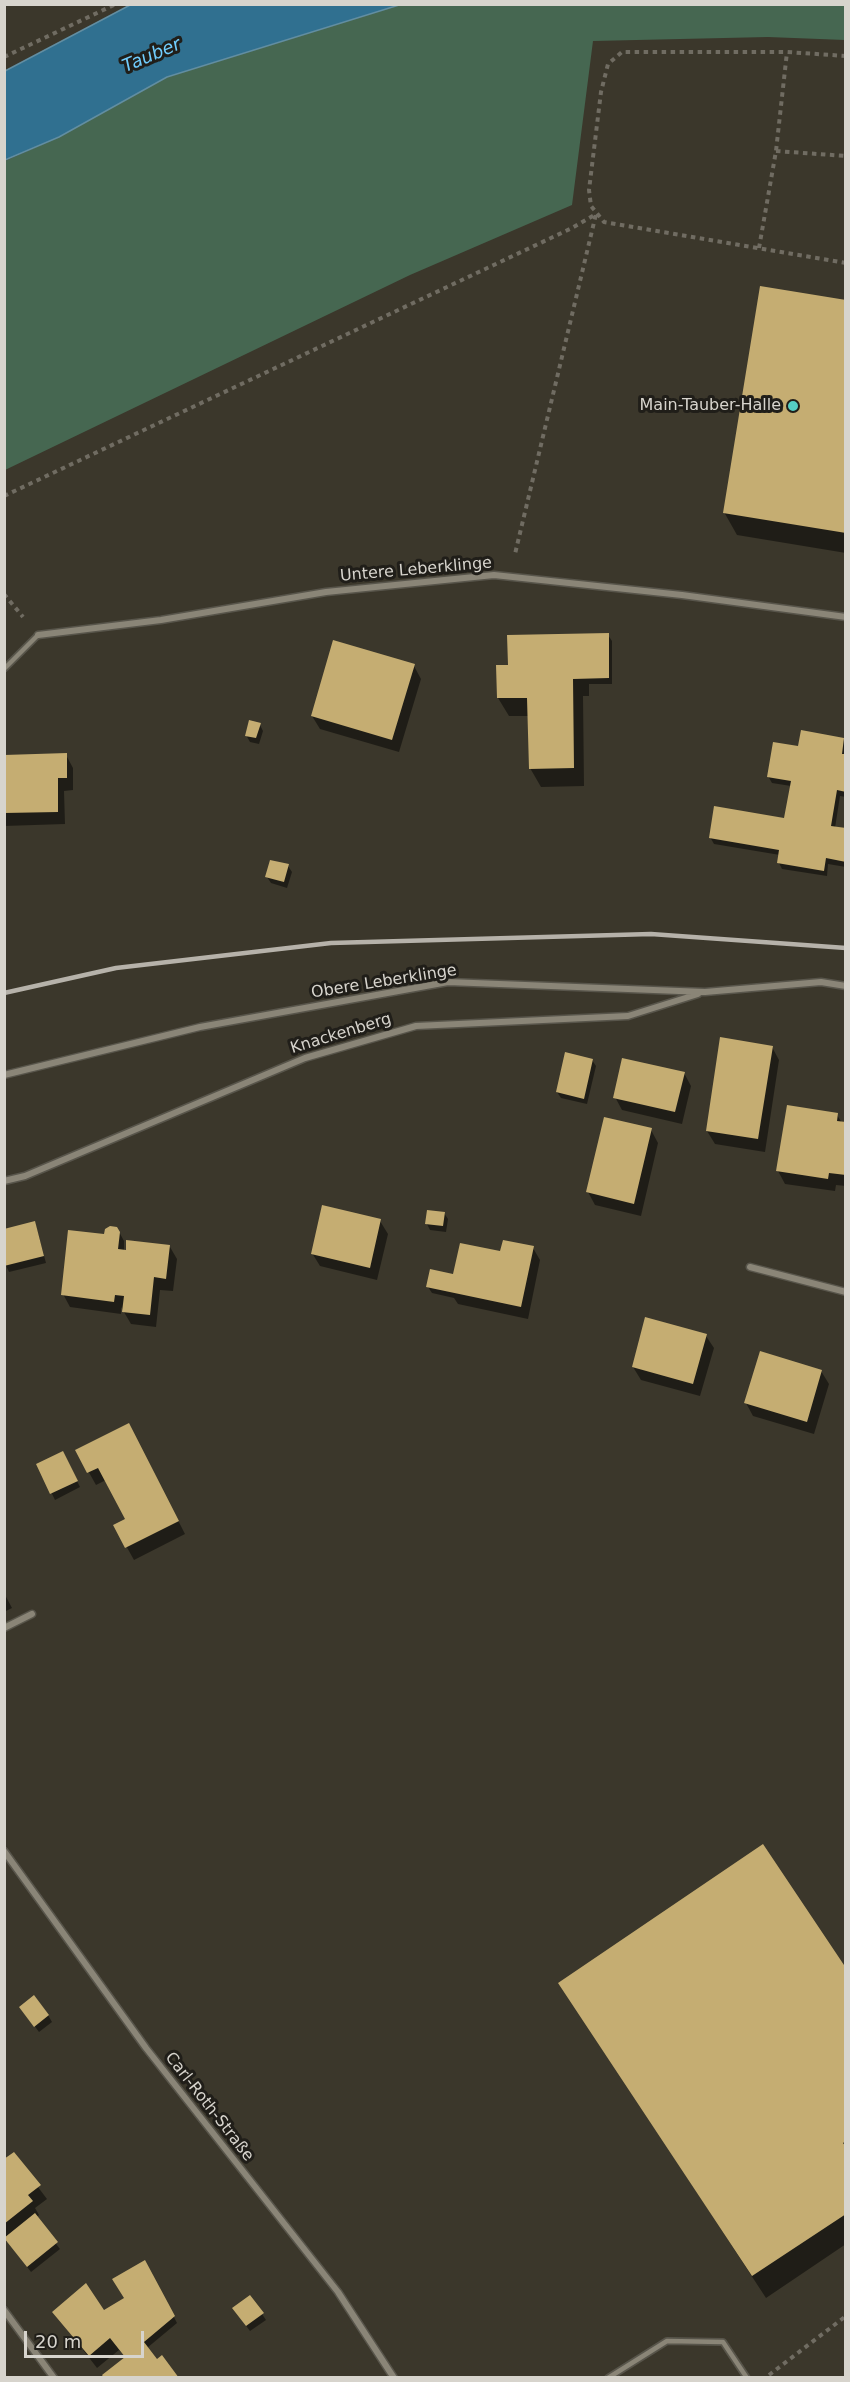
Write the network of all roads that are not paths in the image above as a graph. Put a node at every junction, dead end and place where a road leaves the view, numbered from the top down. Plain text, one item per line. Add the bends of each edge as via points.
1 (846, 617) edge
2 (38, 635) joint
3 (4, 669) edge
4 (846, 986) edge
5 (705, 992) junction
6 (4, 1075) edge
7 (4, 1181) edge
8 (750, 1268) dead end
9 (846, 1293) edge
10 (32, 1614) dead end
11 (4, 1628) edge
12 (4, 1851) edge
13 (4, 2310) edge
14 (54, 2378) edge
15 (394, 2378) edge
16 (608, 2378) edge
17 (747, 2378) edge

1 - 2 street, Untere Leberklinge via 494,575 326,592 161,620
2 - 3 lane
4 - 5 street, Obere Leberklinge via 821,982
5 - 6 street, Obere Leberklinge via 448,982 200,1028
5 - 7 street, Knackenberg via 628,1016 416,1026 305,1058 25,1176
8 - 9 street
10 - 11 street
12 - 15 street, Carl-Roth-Straße via 147,2048 338,2292
13 - 14 street
16 - 17 lane via 667,2342 723,2342

